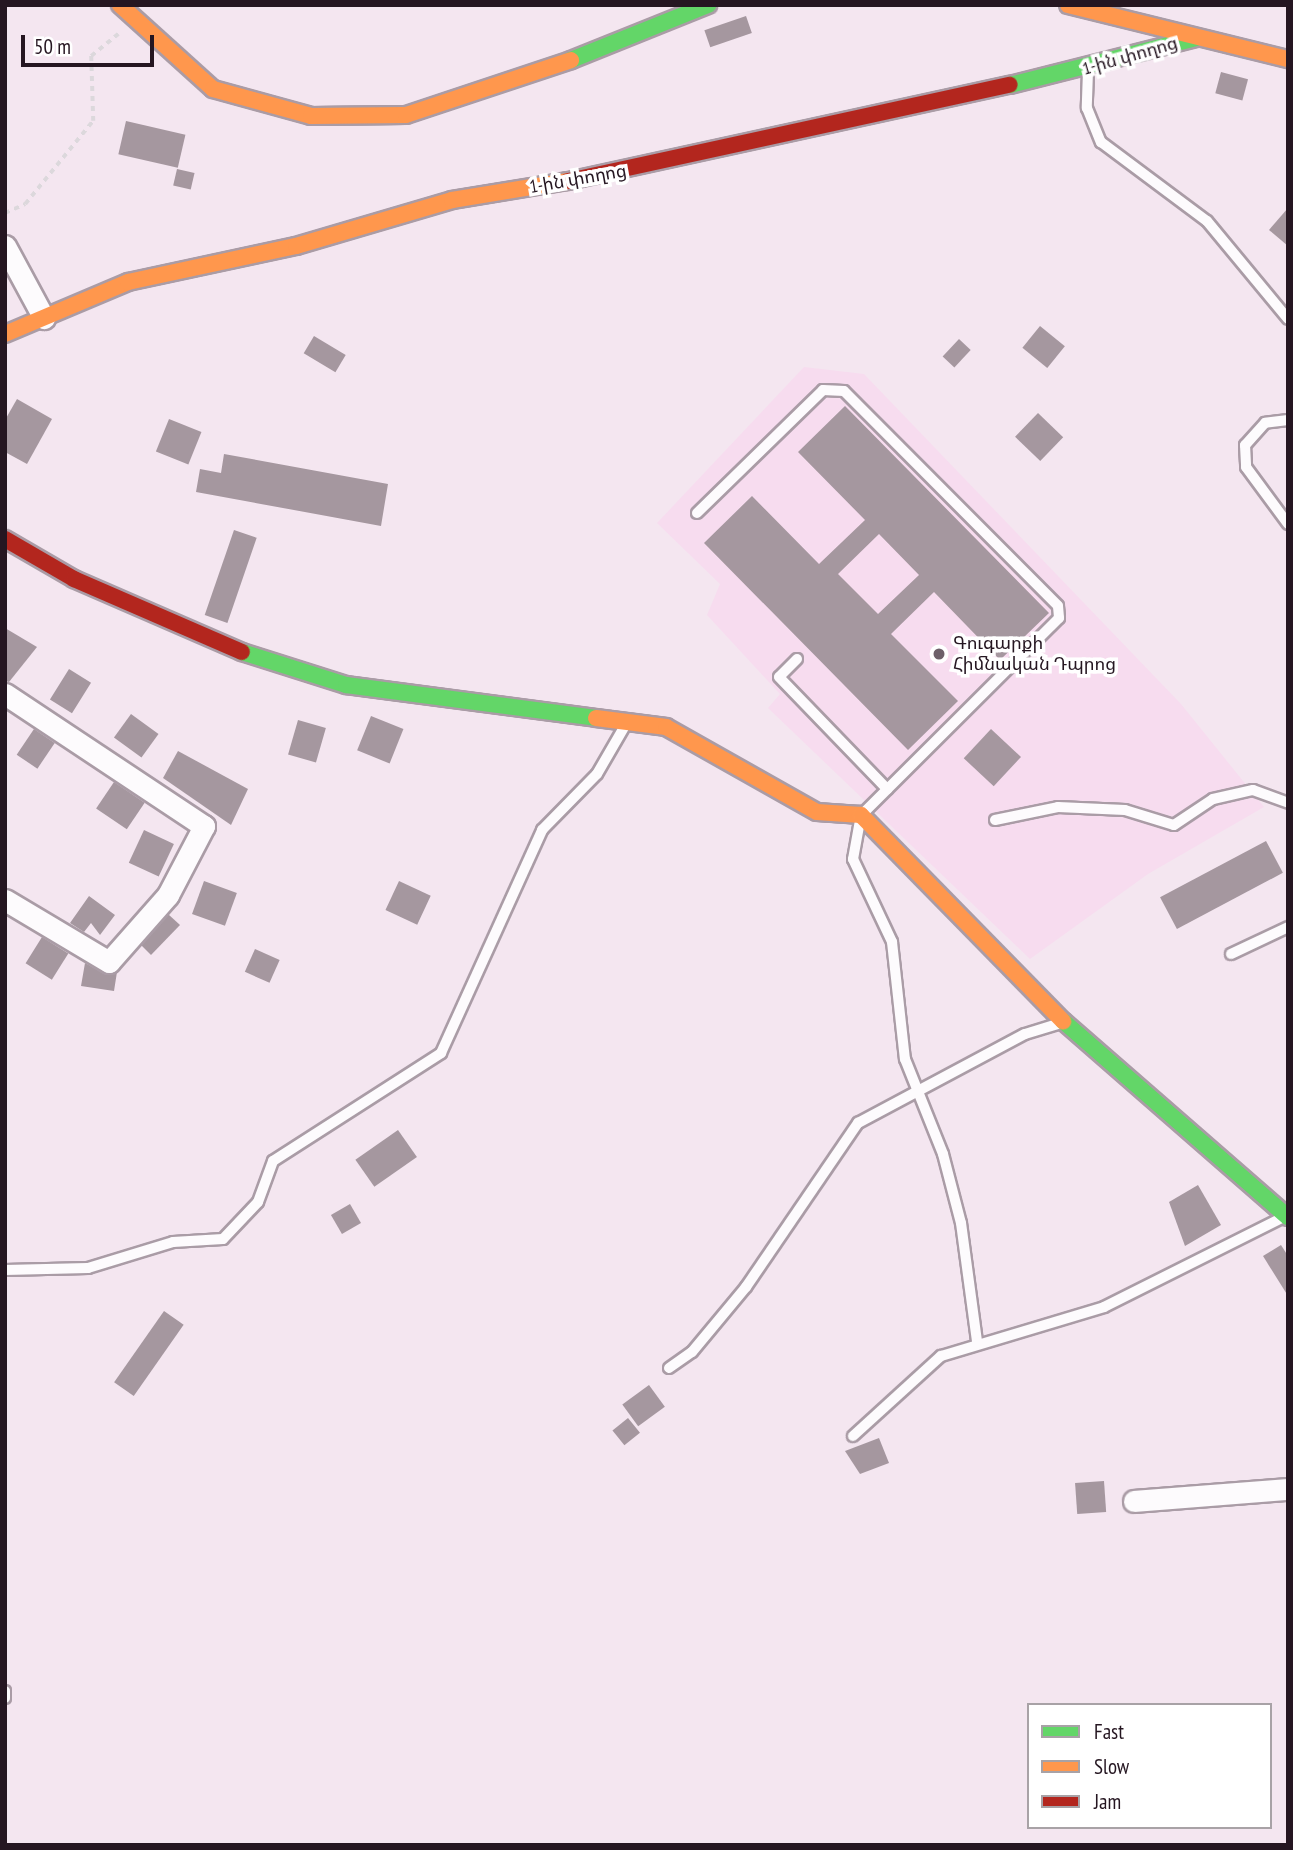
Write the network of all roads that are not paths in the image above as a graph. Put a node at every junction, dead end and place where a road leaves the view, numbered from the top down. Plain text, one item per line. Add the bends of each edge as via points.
1 (120, 5) edge
2 (708, 5) edge
3 (1068, 5) edge
4 (1196, 38) junction
5 (1288, 60) edge
6 (1088, 69) junction
7 (5, 246) edge
8 (44, 318) junction
9 (1288, 320) edge
10 (5, 334) edge
11 (1288, 420) edge
12 (696, 513) dead end
13 (1288, 524) edge
14 (5, 539) edge
15 (797, 659) dead end
16 (5, 694) edge
17 (628, 721) junction
18 (887, 789) junction
19 (1288, 803) edge
20 (861, 814) junction
21 (995, 820) dead end
22 (5, 900) edge
23 (1288, 927) edge
24 (1231, 954) dead end
25 (1064, 1023) junction
26 (915, 1091) junction
27 (1287, 1217) edge
28 (5, 1270) edge
29 (976, 1342) junction
30 (669, 1367) dead end
31 (853, 1436) dead end
32 (1288, 1489) edge
33 (1134, 1501) dead end
34 (5, 1691) edge
35 (5, 1698) edge

1 - 2 street via 213,89 311,117 406,116 489,92
3 - 4 street
4 - 5 street
4 - 6 street, 1-ին փողոց
6 - 8 street, 1-ին փողոց via 751,136 666,164 452,200 296,246 128,282
6 - 9 lane via 1087,108 1101,142 1207,221
7 - 8 street
8 - 10 street, 1-ին փողոց
11 - 13 lane via 1265,423 1245,445 1246,467
12 - 18 lane via 823,390 844,391 1058,606 1059,618
14 - 17 street via 74,579 247,654 346,685
15 - 18 lane via 779,677
16 - 22 street via 204,826 168,895 109,962
17 - 20 street via 666,727 817,812
17 - 28 lane via 597,774 542,831 441,1053 274,1161 258,1202 223,1239 173,1242 88,1268
18 - 20 lane
19 - 21 lane via 1253,790 1213,799 1174,825 1125,810 1058,807
20 - 25 street
20 - 26 lane via 853,859 891,942
23 - 24 lane
25 - 26 lane via 1025,1034
25 - 27 street
26 - 29 lane via 943,1154 961,1223
26 - 30 lane via 858,1123 746,1287 692,1352
27 - 29 lane via 1104,1307
29 - 31 lane via 941,1356
32 - 33 street
34 - 35 lane

